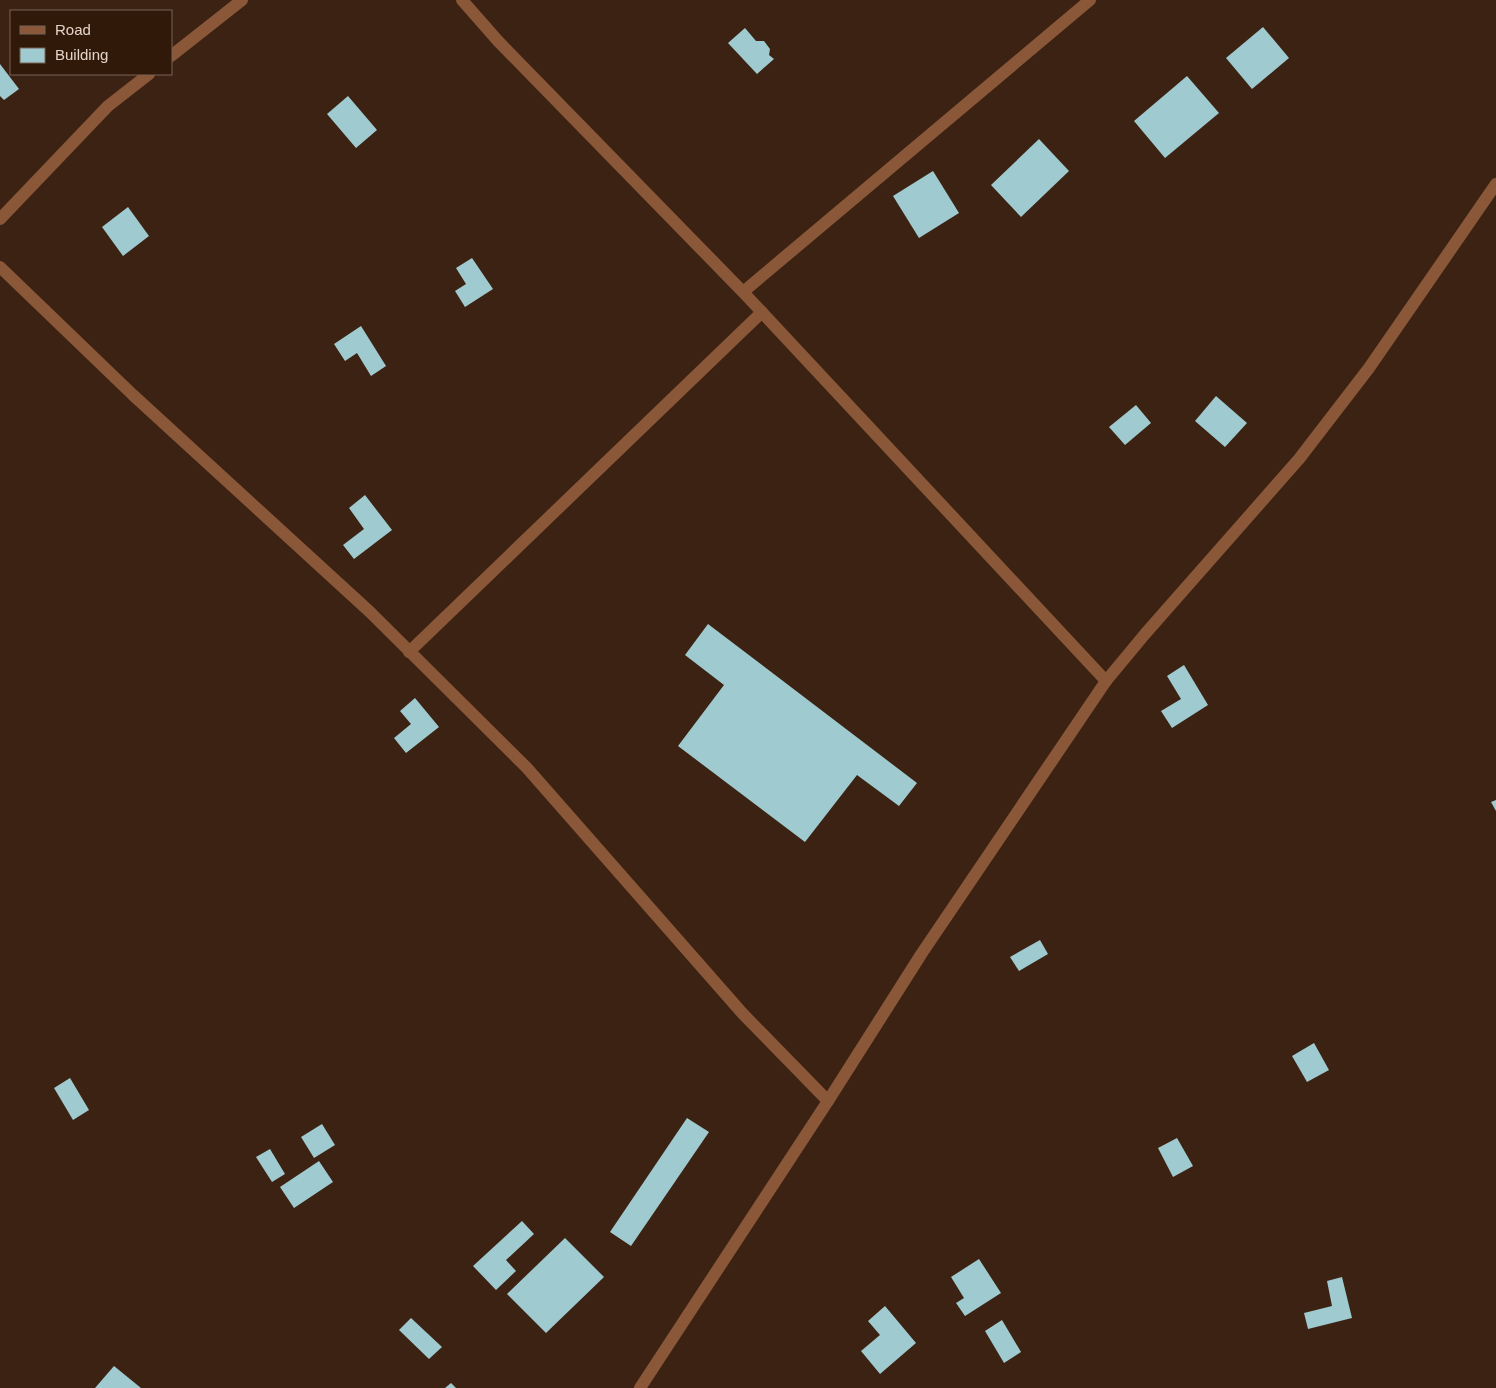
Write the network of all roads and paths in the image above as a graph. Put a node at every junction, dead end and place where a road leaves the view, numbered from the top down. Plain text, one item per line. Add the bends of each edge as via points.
1 (242, 0) edge
2 (462, 0) edge
3 (1090, 0) edge
4 (172, 55) edge
5 (148, 75) edge
6 (1496, 184) edge
7 (0, 219) edge
8 (0, 266) edge
9 (743, 292) junction
10 (762, 312) junction
11 (409, 652) junction
12 (1106, 681) junction
13 (828, 1101) junction
14 (640, 1388) edge

1 - 4 street
2 - 9 street
3 - 9 street
5 - 7 street via 108,106
6 - 12 street via 1369,368 1299,459
8 - 11 street via 133,396
9 - 10 street
10 - 11 street
10 - 12 street
11 - 13 street via 527,768 743,1014
12 - 13 street via 928,945
13 - 14 street

